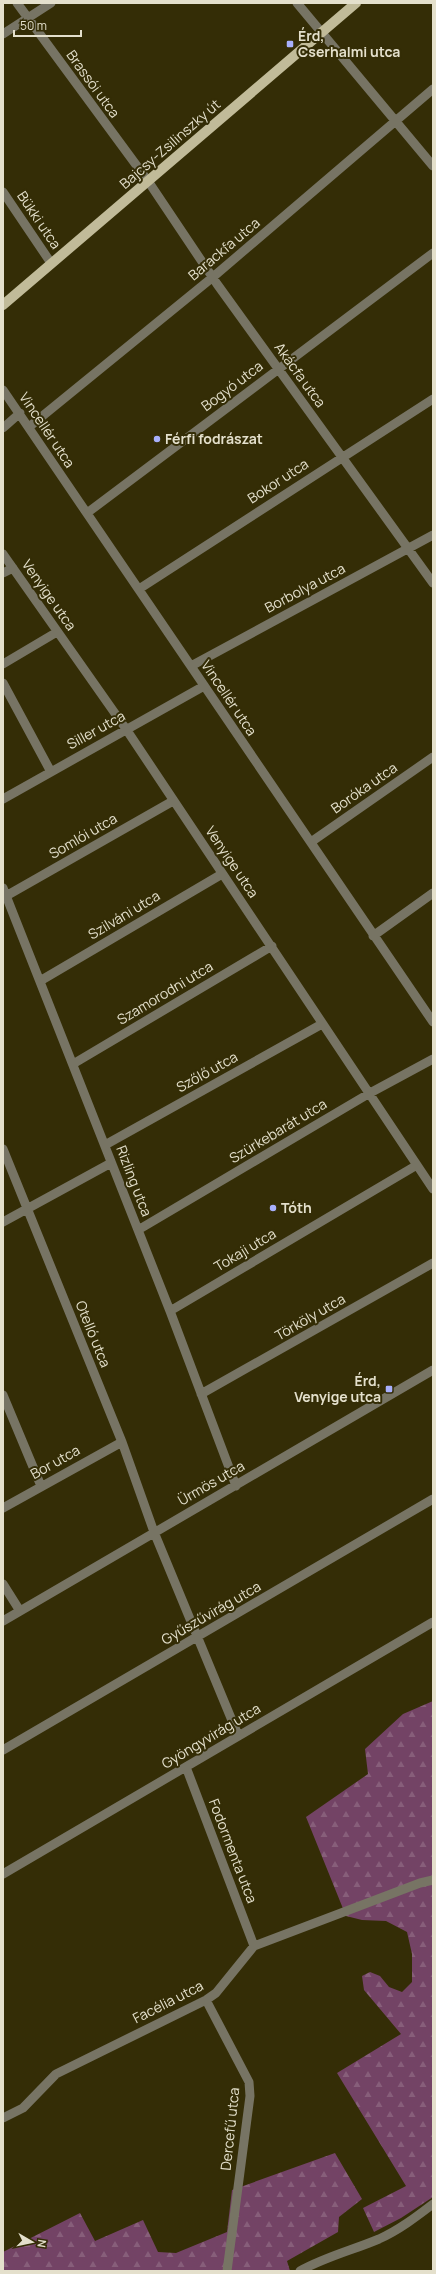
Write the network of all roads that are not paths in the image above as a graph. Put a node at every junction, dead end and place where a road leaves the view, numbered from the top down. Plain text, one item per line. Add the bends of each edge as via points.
1 (17, 3) edge
2 (51, 3) edge
3 (297, 3) edge
4 (356, 3) edge
5 (27, 18) junction
6 (321, 32) junction
7 (3, 34) edge
8 (433, 89) edge
9 (395, 122) junction
10 (433, 166) edge
11 (148, 182) junction
12 (3, 192) edge
13 (433, 253) edge
14 (51, 263) junction
15 (213, 277) junction
16 (3, 305) edge
17 (279, 369) junction
18 (3, 390) edge
19 (433, 399) edge
20 (20, 413) junction
21 (29, 427) junction
22 (3, 428) edge
23 (342, 456) junction
24 (87, 513) junction
25 (433, 535) edge
26 (408, 549) junction
27 (3, 554) edge
28 (13, 568) junction
29 (3, 573) edge
30 (433, 583) edge
31 (139, 589) junction
32 (57, 632) junction
33 (3, 664) edge
34 (191, 666) junction
35 (3, 683) edge
36 (204, 686) junction
37 (126, 729) junction
38 (433, 757) edge
39 (51, 772) junction
40 (3, 799) edge
41 (173, 801) junction
42 (311, 842) junction
43 (222, 874) junction
44 (5, 892) edge
45 (433, 894) edge
46 (373, 936) junction
47 (272, 946) junction
48 (40, 981) junction
49 (433, 1022) edge
50 (322, 1024) junction
51 (433, 1058) edge
52 (73, 1064) junction
53 (370, 1093) junction
54 (105, 1145) junction
55 (3, 1149) edge
56 (111, 1163) junction
57 (417, 1165) junction
58 (433, 1189) edge
59 (26, 1208) junction
60 (3, 1222) edge
61 (138, 1230) junction
62 (433, 1263) edge
63 (170, 1311) junction
64 (433, 1370) edge
65 (202, 1394) junction
66 (3, 1395) edge
67 (122, 1442) junction
68 (41, 1486) junction
69 (236, 1486) junction
70 (433, 1499) edge
71 (3, 1508) edge
72 (154, 1532) junction
73 (3, 1584) edge
74 (20, 1611) junction
75 (3, 1621) edge
76 (433, 1622) edge
77 (199, 1636) junction
78 (238, 1735) junction
79 (3, 1750) edge
80 (186, 1767) junction
81 (3, 1874) edge
82 (433, 1880) edge
83 (254, 1946) junction
84 (206, 2000) junction
85 (3, 2118) edge
86 (433, 2204) edge
87 (227, 2271) edge
88 (300, 2271) edge

1 - 5 street, Brassói utca
2 - 5 street
3 - 6 street
4 - 6 main road, Bajcsy-Zsilinszky út
5 - 7 street
5 - 11 street, Brassói utca
6 - 9 street
6 - 11 main road, Bajcsy-Zsilinszky út
8 - 9 street, Barackfa utca
9 - 10 street
9 - 15 street, Barackfa utca
11 - 14 main road, Bajcsy-Zsilinszky út
11 - 15 street, Akácfa utca
12 - 14 street, Bükki utca
13 - 17 street, Bogyó utca
14 - 16 main road, Bajcsy-Zsilinszky út
15 - 17 street, Akácfa utca
15 - 21 street, Barackfa utca
17 - 23 street, Akácfa utca
17 - 24 street, Bogyó utca
18 - 20 street, Vincellér utca
19 - 23 street, Bokor utca
20 - 21 street, Vincellér utca
20 - 22 street
21 - 24 street, Vincellér utca
23 - 26 street, Akácfa utca
23 - 31 street, Bokor utca
24 - 31 street, Vincellér utca
25 - 26 street, Borbolya utca
26 - 30 street, Akácfa utca
26 - 34 street, Borbolya utca
27 - 28 street, Venyige utca
28 - 29 street
28 - 32 street, Venyige utca
31 - 34 street, Vincellér utca
32 - 33 street
32 - 37 street, Venyige utca
34 - 36 street, Vincellér utca
35 - 39 street
36 - 37 street, Siller utca
36 - 42 street, Vincellér utca
37 - 39 street, Siller utca
37 - 41 street, Venyige utca
38 - 42 street, Boróka utca
39 - 40 street, Siller utca
41 - 43 street, Venyige utca
41 - 44 street, Somlói utca
42 - 46 street, Vincellér utca
43 - 47 street, Venyige utca
43 - 48 street, Szilváni utca
44 - 48 street, Rizling utca
45 - 46 street
46 - 49 street, Vincellér utca
47 - 50 street, Venyige utca
47 - 52 street, Szamorodni utca
48 - 52 street, Rizling utca
50 - 53 street, Venyige utca
50 - 54 street, Szőlő utca
51 - 53 street, Szürkebarát utca
52 - 54 street, Rizling utca
53 - 57 street, Venyige utca
53 - 61 street, Szürkebarát utca
54 - 56 street, Rizling utca
55 - 59 street, Otelló utca
56 - 59 street
56 - 61 street, Rizling utca
57 - 58 street, Venyige utca
57 - 63 street, Tokaji utca
59 - 60 street
59 - 67 street, Otelló utca
61 - 63 street, Rizling utca
62 - 65 street, Törköly utca
63 - 65 street, Rizling utca
64 - 69 street, Ürmös utca
65 - 69 street, Rizling utca
66 - 68 street
67 - 68 street, Bor utca
67 - 72 street, Otelló utca
68 - 71 street, Bor utca
69 - 72 street, Ürmös utca
70 - 77 street, Gyűszűvirág utca
72 - 74 street, Ürmös utca
72 - 77 street, Otelló utca
73 - 74 street
74 - 75 street, Ürmös utca
76 - 78 street, Gyöngyvirág utca
77 - 78 street, Otelló utca
77 - 79 street, Gyűszűvirág utca
78 - 80 street, Gyöngyvirág utca
80 - 81 street, Gyöngyvirág utca
80 - 83 street, Fodormenta utca
82 - 83 street
83 - 84 street, Facélia utca via 216,1993
84 - 85 street, Facélia utca via 56,2074 23,2108
84 - 87 street, Dercefű utca via 249,2082 249,2104
86 - 88 street via 388,2234

